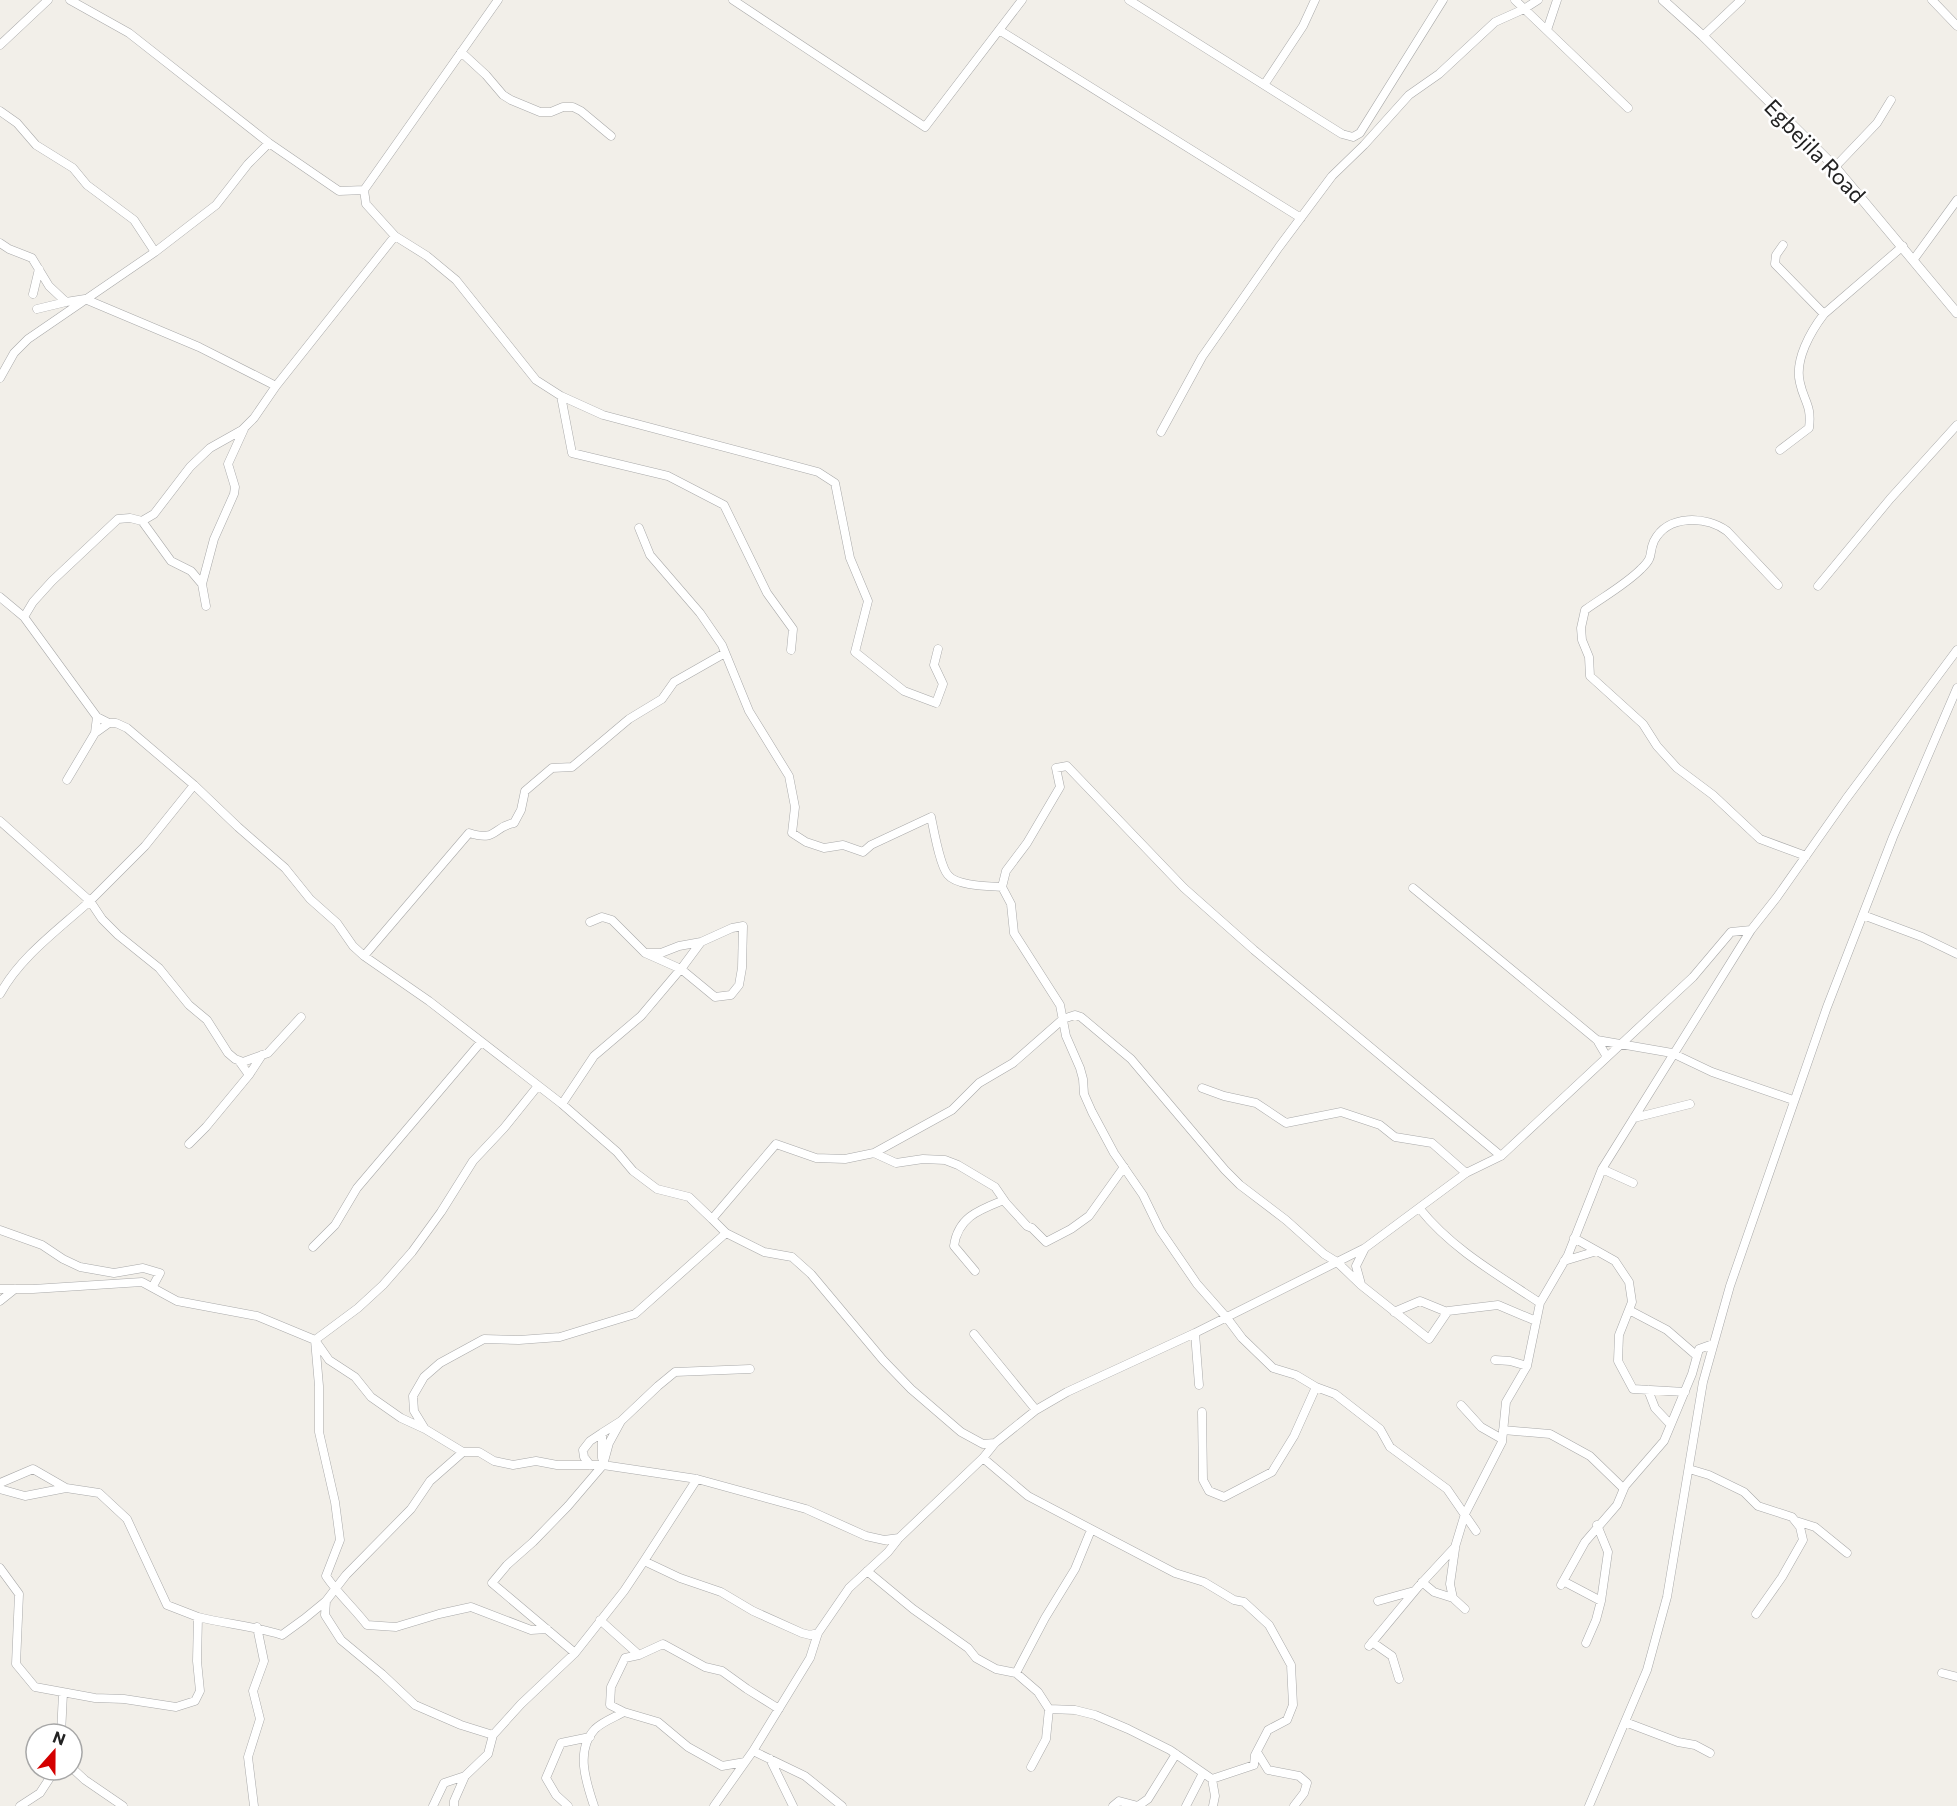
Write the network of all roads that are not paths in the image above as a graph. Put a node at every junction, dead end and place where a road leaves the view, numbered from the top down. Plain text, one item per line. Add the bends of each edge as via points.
1 (48, 0) edge
2 (70, 0) edge
3 (498, 0) edge
4 (733, 0) edge
5 (1022, 0) edge
6 (1129, 0) edge
7 (1314, 0) edge
8 (1443, 0) edge
9 (1515, 0) edge
10 (1538, 0) edge
11 (1557, 0) edge
12 (1741, 0) edge
13 (1932, 0) edge
14 (1668, 2) edge
15 (1524, 9) junction
16 (1957, 26) edge
17 (999, 30) junction
18 (1547, 30) junction
19 (1703, 36) junction
20 (0, 45) edge
21 (462, 52) junction
22 (1264, 85) junction
23 (1891, 100) dead end
24 (1628, 108) dead end
25 (0, 111) edge
26 (611, 136) dead end
27 (269, 143) junction
28 (1834, 167) junction
29 (364, 190) junction
30 (1957, 200) edge
31 (1301, 218) junction
32 (395, 236) junction
33 (0, 243) edge
34 (1782, 245) dead end
35 (1903, 246) junction
36 (155, 252) junction
37 (1914, 260) junction
38 (39, 269) junction
39 (33, 294) dead end
40 (85, 299) junction
41 (66, 302) junction
42 (37, 309) dead end
43 (1957, 313) edge
44 (1824, 314) junction
45 (0, 378) edge
46 (276, 386) junction
47 (561, 396) junction
48 (1957, 425) edge
49 (244, 427) junction
50 (1161, 432) dead end
51 (1780, 450) dead end
52 (142, 521) junction
53 (639, 528) dead end
54 (202, 584) junction
55 (1778, 585) dead end
56 (1818, 586) dead end
57 (0, 597) edge
58 (206, 606) dead end
59 (24, 617) junction
60 (791, 650) dead end
61 (938, 650) dead end
62 (1957, 650) edge
63 (725, 653) junction
64 (1957, 688) edge
65 (97, 717) junction
66 (109, 723) junction
67 (95, 733) junction
68 (67, 780) dead end
69 (194, 785) junction
70 (0, 821) edge
71 (1806, 856) junction
72 (1002, 887) junction
73 (1413, 888) dead end
74 (90, 901) junction
75 (1863, 915) junction
76 (590, 922) dead end
77 (1751, 930) junction
78 (701, 942) junction
79 (645, 952) junction
80 (1957, 954) edge
81 (364, 956) junction
82 (681, 969) junction
83 (0, 994) edge
84 (301, 1017) dead end
85 (1063, 1018) junction
86 (1597, 1040) junction
87 (481, 1042) junction
88 (1621, 1044) junction
89 (1672, 1053) junction
90 (262, 1055) junction
91 (1607, 1057) junction
92 (239, 1061) junction
93 (249, 1075) junction
94 (537, 1087) junction
95 (1202, 1088) dead end
96 (1793, 1100) junction
97 (562, 1104) junction
98 (1690, 1104) dead end
99 (1634, 1118) junction
100 (189, 1144) dead end
101 (874, 1153) junction
102 (1501, 1156) junction
103 (1124, 1167) junction
104 (1602, 1169) junction
105 (1466, 1173) junction
106 (1634, 1183) dead end
107 (1004, 1200) junction
108 (1420, 1209) junction
109 (712, 1219) junction
110 (0, 1230) edge
111 (726, 1233) junction
112 (1574, 1238) junction
113 (313, 1247) dead end
114 (1365, 1248) junction
115 (1597, 1251) junction
116 (1564, 1261) junction
117 (1337, 1262) junction
118 (975, 1270) dead end
119 (1361, 1285) junction
120 (153, 1286) junction
121 (15, 1288) junction
122 (0, 1289) edge
123 (0, 1301) edge
124 (1540, 1303) junction
125 (1629, 1310) junction
126 (1394, 1312) junction
127 (1448, 1312) junction
128 (1227, 1318) junction
129 (1536, 1321) junction
130 (1196, 1333) junction
131 (974, 1334) dead end
132 (315, 1340) junction
133 (1713, 1344) junction
134 (1697, 1356) junction
135 (1495, 1360) dead end
136 (1527, 1366) junction
137 (750, 1369) dead end
138 (1199, 1385) dead end
139 (1316, 1387) junction
140 (1648, 1390) junction
141 (1685, 1392) junction
142 (1461, 1405) dead end
143 (1036, 1410) junction
144 (1202, 1412) dead end
145 (621, 1421) junction
146 (1670, 1424) junction
147 (425, 1429) junction
148 (602, 1433) junction
149 (1503, 1435) junction
150 (995, 1443) junction
151 (463, 1452) junction
152 (983, 1458) junction
153 (590, 1465) junction
154 (603, 1465) junction
155 (1689, 1469) junction
156 (697, 1479) junction
157 (0, 1483) edge
158 (1625, 1486) junction
159 (66, 1488) junction
160 (0, 1489) edge
161 (1465, 1514) junction
162 (1795, 1520) junction
163 (1597, 1526) junction
164 (1091, 1530) junction
165 (1476, 1531) dead end
166 (899, 1538) junction
167 (1455, 1547) junction
168 (1847, 1553) dead end
169 (644, 1561) junction
170 (0, 1568) edge
171 (867, 1571) junction
172 (1422, 1582) junction
173 (335, 1590) junction
174 (1414, 1591) junction
175 (1453, 1598) junction
176 (1378, 1600) dead end
177 (326, 1601) junction
178 (1601, 1601) junction
179 (1465, 1609) dead end
180 (1756, 1614) dead end
181 (198, 1617) junction
182 (600, 1620) junction
183 (257, 1627) junction
184 (548, 1629) junction
185 (818, 1633) junction
186 (1586, 1642) dead end
187 (576, 1653) junction
188 (639, 1655) junction
189 (1016, 1673) junction
190 (1942, 1673) dead end
191 (1957, 1677) edge
192 (1399, 1679) dead end
193 (63, 1693) junction
194 (1049, 1708) junction
195 (779, 1709) junction
196 (624, 1712) junction
197 (62, 1722) edge
198 (1625, 1722) junction
199 (494, 1735) junction
200 (590, 1737) junction
201 (753, 1751) junction
202 (1257, 1752) junction
203 (1710, 1753) dead end
204 (1176, 1754) junction
205 (770, 1759) junction
206 (746, 1762) junction
207 (1031, 1767) dead end
208 (1203, 1773) junction
209 (465, 1776) junction
210 (84, 1779) edge
211 (1212, 1779) junction
212 (47, 1782) edge
213 (20, 1806) edge
214 (123, 1806) edge
215 (254, 1806) edge
216 (433, 1806) edge
217 (454, 1806) edge
218 (568, 1806) edge
219 (594, 1806) edge
220 (714, 1806) edge
221 (793, 1806) edge
222 (842, 1806) edge
223 (1113, 1806) edge
224 (1186, 1806) edge
225 (1214, 1806) edge
226 (1294, 1806) edge
227 (1589, 1806) edge

1 - 20 street
2 - 27 street via 129,33
3 - 21 street
4 - 17 street via 925,127
5 - 17 street
6 - 22 street
7 - 22 street
8 - 22 street via 1360,133 1353,137
9 - 15 street
10 - 15 street
11 - 18 street
12 - 19 street
13 - 16 street
14 - 19 street, Egbejila Road
15 - 18 street
15 - 31 street via 1495,22 1439,74 1409,95 1332,176
17 - 31 street
18 - 24 street
19 - 28 street, Egbejila Road
21 - 26 street via 511,100 540,112 573,107
21 - 29 street
23 - 28 street via 1877,123
25 - 36 street via 36,145 73,168 87,184 134,220
27 - 29 street via 339,191
27 - 36 street via 216,205
28 - 35 street, Egbejila Road
29 - 32 street via 366,204
30 - 37 street
31 - 50 street via 1202,357
32 - 46 street
32 - 47 street via 456,280 536,381
33 - 38 street via 32,258
34 - 44 street via 1774,264
35 - 37 street, Egbejila Road
35 - 44 street
36 - 40 street
37 - 43 street, Egbejila Road
38 - 39 street
38 - 41 street via 49,286
40 - 41 street
40 - 45 street via 28,339 14,353
40 - 46 street via 199,346
41 - 42 street
44 - 51 street via 1813,328 1798,371 1811,413 1809,428
46 - 49 street
47 - 60 street via 572,453 668,476 724,505 767,593 793,629
47 - 61 street via 603,415 818,472 835,483 850,558 868,600 855,652 904,691 936,703 943,684 934,665
48 - 56 street
49 - 52 street via 210,448 154,514
49 - 54 street via 228,464 234,494 214,539
52 - 54 street via 171,561 191,571
52 - 59 street via 118,519 52,581
53 - 63 street via 650,555 700,614
54 - 58 street
55 - 71 street via 1718,524 1702,520 1671,524 1653,543 1651,558 1640,571 1585,610 1582,640 1589,657 1590,676 1643,724 1677,768 1760,839
57 - 59 street
59 - 65 street
62 - 71 street
63 - 72 street via 749,711 789,776 795,807 792,832 824,848 843,844 863,852 931,817 942,867 949,878 971,885
63 - 81 street via 674,682 662,699 629,719 572,767 552,768 525,790 514,823 483,837 469,832
64 - 75 street
65 - 66 street
65 - 67 street
66 - 67 street
66 - 69 street via 127,728
67 - 68 street
69 - 74 street via 145,846
69 - 81 street via 285,868
70 - 74 street
71 - 77 street
72 - 85 street via 1011,904 1014,933 1060,1005
72 - 102 street via 1006,871 1060,787 1056,768 1066,766 1184,888
73 - 86 street
74 - 83 street via 24,960
74 - 92 street via 118,935 159,968 189,1005 207,1020 228,1053
75 - 80 street
75 - 96 street
76 - 79 street via 603,917 612,920
77 - 88 street via 1731,932 1693,977
77 - 89 street
78 - 79 street via 661,953
78 - 82 street
78 - 82 street via 743,926 739,985 731,995 715,997
79 - 82 street
81 - 87 street
82 - 97 street via 641,1016 594,1056
84 - 90 street
85 - 101 street via 1013,1063 979,1083 952,1110
85 - 103 street via 1065,1036 1083,1079 1084,1094
85 - 117 street via 1081,1017 1118,1046 1240,1185
86 - 88 street
86 - 91 street
87 - 94 street
87 - 113 street via 357,1188 335,1225
88 - 89 street
88 - 91 street
89 - 96 street via 1712,1072
89 - 99 street
90 - 92 street
90 - 93 street
91 - 102 street
92 - 93 street
93 - 100 street
94 - 97 street
94 - 132 street via 473,1161 441,1212 383,1285
95 - 105 street via 1256,1103 1286,1123 1341,1112 1380,1125 1395,1137 1432,1143
96 - 133 street
97 - 109 street via 633,1171 657,1189 689,1197
98 - 99 street
99 - 104 street
101 - 107 street via 896,1163 923,1159 952,1162 983,1178
101 - 109 street via 845,1159 816,1158 776,1144
102 - 105 street
103 - 107 street via 1089,1216 1046,1242
103 - 128 street via 1172,1249
104 - 106 street
104 - 112 street
105 - 108 street
107 - 118 street via 965,1220 956,1234 954,1246
108 - 114 street
108 - 124 street via 1463,1252
109 - 111 street
110 - 120 street via 42,1245 80,1267 114,1273 143,1268 160,1273
111 - 147 street via 634,1314 560,1337 484,1339 440,1364 424,1377 413,1396 414,1411
111 - 150 street via 764,1252 792,1257 911,1389 961,1432 983,1444
112 - 115 street
112 - 116 street
114 - 117 street
114 - 119 street via 1356,1266
115 - 116 street
115 - 125 street via 1615,1261 1629,1282
116 - 124 street
117 - 119 street
117 - 128 street
119 - 126 street
120 - 121 street via 133,1281
120 - 132 street via 177,1300 257,1316
121 - 122 street
121 - 123 street
124 - 129 street
125 - 134 street via 1667,1330
125 - 140 street via 1619,1335 1618,1361 1634,1389
126 - 127 street via 1420,1301
126 - 127 street via 1429,1339
127 - 129 street via 1498,1305
128 - 130 street
128 - 139 street via 1273,1368
129 - 136 street
130 - 138 street
130 - 143 street
131 - 143 street
132 - 147 street via 329,1360 355,1377 371,1397 400,1419
132 - 173 street via 319,1432 340,1540 326,1576
133 - 134 street via 1699,1349
133 - 155 street
134 - 141 street
135 - 136 street
136 - 149 street via 1506,1402
137 - 145 street via 675,1372
139 - 144 street via 1272,1472 1224,1497 1209,1491 1203,1480
139 - 161 street via 1335,1394 1380,1429 1390,1447 1440,1482
140 - 141 street
140 - 146 street via 1655,1408
141 - 146 street
142 - 149 street via 1481,1427
143 - 150 street
145 - 148 street
145 - 154 street
146 - 158 street via 1664,1441
147 - 151 street
148 - 153 street via 583,1450
148 - 154 street
149 - 158 street via 1550,1434 1590,1456
149 - 161 street
150 - 152 street
151 - 153 street via 479,1452 513,1466 536,1461
151 - 173 street via 430,1481 411,1509
152 - 164 street via 1028,1496
152 - 166 street
153 - 154 street
154 - 156 street
154 - 184 street via 492,1583
155 - 162 street via 1744,1491 1758,1506
155 - 198 street via 1667,1597 1647,1670
156 - 166 street via 806,1509 866,1536
156 - 169 street
157 - 159 street via 33,1469
158 - 163 street via 1617,1505
159 - 160 street via 25,1496
159 - 181 street via 99,1493 127,1519 167,1605
161 - 165 street
161 - 167 street
162 - 168 street via 1815,1527
162 - 180 street via 1803,1540
163 - 178 street via 1608,1552
163 - 178 street via 1562,1583
164 - 189 street via 1075,1569
164 - 202 street via 1175,1573 1244,1602 1269,1625 1291,1665 1293,1705 1287,1720 1268,1730
166 - 171 street
167 - 172 street
167 - 175 street via 1450,1584
169 - 182 street
169 - 185 street via 721,1592 802,1632
170 - 193 street via 19,1594 16,1664 35,1688
171 - 185 street via 849,1588
171 - 189 street via 976,1658 996,1669
172 - 174 street
172 - 175 street via 1434,1592
173 - 177 street
173 - 184 street via 367,1625 396,1626 471,1607 531,1630
174 - 176 street
174 - 192 street via 1370,1644 1392,1656
175 - 179 street
177 - 183 street via 282,1635
177 - 199 street via 325,1615 340,1640 415,1705
178 - 186 street
181 - 183 street
181 - 193 street via 200,1691 195,1701 176,1707
182 - 187 street
182 - 188 street
183 - 215 street via 264,1661 253,1691 260,1719 248,1757
184 - 187 street
185 - 195 street via 810,1658
187 - 199 street via 520,1704
188 - 195 street via 663,1644 705,1667 722,1671
188 - 196 street via 625,1658 611,1687 610,1705
189 - 194 street
190 - 191 street
193 - 197 street
194 - 204 street via 1095,1715
194 - 207 street via 1046,1739
195 - 201 street
196 - 200 street via 596,1728
196 - 206 street via 658,1722 688,1747 722,1766
198 - 203 street
198 - 227 street
199 - 209 street via 488,1754
200 - 218 street via 561,1743 546,1778
200 - 219 street via 583,1759
201 - 205 street
201 - 206 street
202 - 211 street via 1254,1765
202 - 226 street via 1268,1770 1299,1776 1307,1783
204 - 208 street
204 - 223 street via 1148,1799 1138,1806 1119,1801
205 - 221 street
205 - 222 street via 805,1776
206 - 220 street
208 - 211 street
208 - 224 street
209 - 216 street via 444,1783
209 - 217 street
210 - 214 street
211 - 225 street
212 - 213 street via 39,1793

